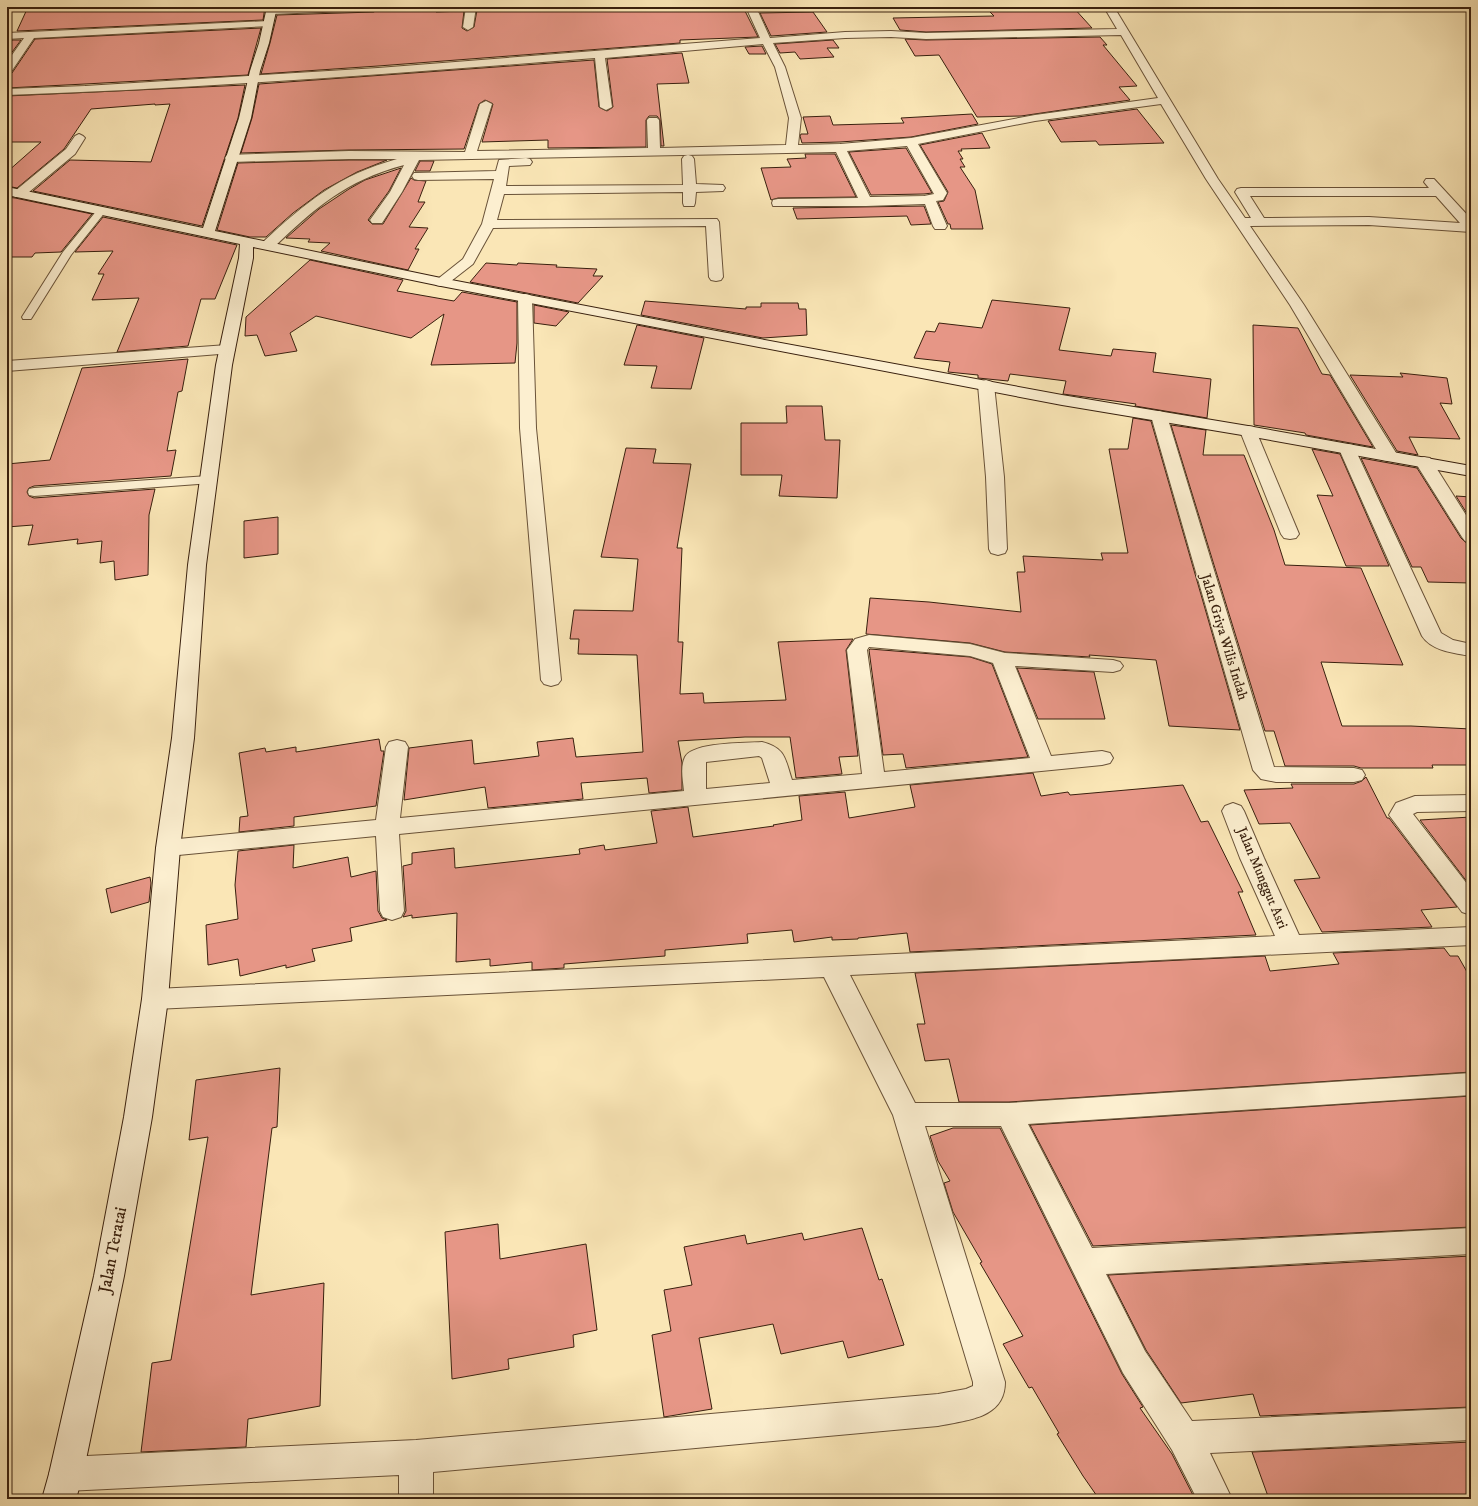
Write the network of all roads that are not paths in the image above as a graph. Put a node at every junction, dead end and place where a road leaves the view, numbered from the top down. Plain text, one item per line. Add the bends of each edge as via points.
1 (374, 7) edge
2 (472, 7) edge
3 (751, 7) edge
4 (1109, 7) edge
5 (272, 9) edge
6 (268, 24) junction
7 (468, 27) dead end
8 (1124, 32) junction
9 (31, 35) junction
10 (7, 36) edge
11 (766, 40) junction
12 (600, 55) junction
13 (7, 70) edge
14 (255, 78) junction
15 (7, 92) edge
16 (1165, 100) junction
17 (486, 104) dead end
18 (606, 107) dead end
19 (653, 120) dead end
20 (79, 138) dead end
21 (912, 142) junction
22 (792, 148) junction
23 (840, 148) junction
24 (654, 151) junction
25 (470, 155) junction
26 (231, 158) junction
27 (419, 158) junction
28 (711, 158) dead end
29 (688, 159) junction
30 (500, 175) junction
31 (418, 176) dead end
32 (1427, 179) dead end
33 (719, 188) dead end
34 (690, 189) junction
35 (499, 190) junction
36 (1439, 192) junction
37 (13, 193) edge
38 (929, 199) junction
39 (866, 202) junction
40 (778, 203) dead end
41 (101, 211) junction
42 (377, 220) dead end
43 (688, 222) junction
44 (1241, 222) junction
45 (1260, 222) junction
46 (489, 224) junction
47 (940, 226) dead end
48 (1471, 227) edge
49 (208, 232) junction
50 (247, 241) junction
51 (268, 246) junction
52 (716, 277) dead end
53 (440, 282) junction
54 (525, 298) junction
55 (27, 317) dead end
56 (228, 350) junction
57 (7, 366) edge
58 (986, 385) junction
59 (1159, 416) junction
60 (1248, 431) junction
61 (1347, 449) junction
62 (1389, 456) junction
63 (1424, 462) junction
64 (1471, 471) edge
65 (208, 480) junction
66 (34, 492) dead end
67 (1290, 534) dead end
68 (1471, 537) edge
69 (998, 549) dead end
70 (1471, 650) edge
71 (1002, 659) junction
72 (1113, 666) dead end
73 (551, 680) dead end
74 (397, 747) dead end
75 (1102, 758) dead end
76 (1043, 763) junction
77 (1354, 775) dead end
78 (874, 779) junction
79 (783, 788) junction
80 (695, 796) junction
81 (1471, 802) edge
82 (1233, 811) dead end
83 (387, 826) junction
84 (168, 848) junction
85 (1471, 906) edge
86 (392, 911) dead end
87 (1471, 936) edge
88 (1291, 944) junction
89 (833, 968) junction
90 (155, 999) junction
91 (1471, 1084) edge
92 (1009, 1114) junction
93 (907, 1116) junction
94 (1471, 1241) edge
95 (1083, 1262) junction
96 (1471, 1424) edge
97 (1184, 1438) junction
98 (416, 1457) junction
99 (62, 1487) edge
100 (416, 1499) edge
101 (1215, 1499) edge

1 - 5 street
2 - 7 street
3 - 11 street
4 - 8 street
5 - 6 street
6 - 9 street
6 - 14 street
8 - 11 street via 926,36 874,34
8 - 16 street
9 - 10 street
9 - 13 street
11 - 12 street
11 - 22 street via 780,66 795,118
12 - 14 street
12 - 18 street
14 - 15 street
14 - 26 street
16 - 21 street via 1034,118
16 - 44 street
17 - 25 street
19 - 24 street
20 - 37 street via 71,151
21 - 23 street
21 - 38 street via 941,193 939,197
22 - 23 street
22 - 24 street
23 - 39 street
24 - 25 street
25 - 27 street
26 - 27 street via 349,155
26 - 49 street
27 - 42 street
27 - 51 street via 377,169 343,184 321,197
28 - 29 street
29 - 30 street via 503,163
29 - 34 street
30 - 31 street
30 - 35 street
32 - 36 street
33 - 34 street
34 - 35 street
34 - 43 street
35 - 46 street
36 - 45 street via 1241,192
36 - 48 street
37 - 41 street
38 - 39 street
38 - 47 street
39 - 40 street
41 - 49 street
41 - 55 lane via 67,254
43 - 46 street
43 - 52 street via 712,222
44 - 45 street
44 - 62 street via 1297,305
45 - 48 street via 1369,221
46 - 53 street via 468,261
49 - 50 street
50 - 51 street
50 - 56 street, Jalan Teratai
51 - 53 street
53 - 54 street
54 - 58 street
54 - 73 street via 528,428
56 - 57 street
56 - 65 street, Jalan Teratai
58 - 59 street
58 - 69 street via 995,477
59 - 60 street
59 - 77 street, Jalan Griya Wilis Indah via 1264,770 1276,775
60 - 61 street
60 - 67 street
61 - 62 street
61 - 70 street via 1432,636 1449,646
62 - 63 street
63 - 64 street
63 - 68 street
65 - 66 lane
65 - 84 street, Jalan Teratai via 195,587 183,738
71 - 72 street
71 - 76 street
71 - 78 street via 970,650 875,641 862,643 856,650
74 - 83 street
75 - 76 street
76 - 78 street
78 - 79 street
79 - 80 street
79 - 80 street via 772,754 767,751 762,749 703,754 696,758 694,764
80 - 83 street
81 - 85 street via 1415,804 1404,808 1401,814
82 - 88 street, Jalan Munggut Asri
83 - 84 street
83 - 86 street
84 - 90 street, Jalan Teratai
87 - 88 street
88 - 89 street
89 - 90 street
89 - 93 street
90 - 99 street, Jalan Teratai via 138,1117 109,1276
91 - 92 street
92 - 93 street
92 - 95 street
93 - 98 street via 989,1382 988,1393 982,1399 938,1410
94 - 95 street
95 - 97 street via 1134,1362
96 - 97 street
97 - 101 street
98 - 99 street
98 - 100 street

